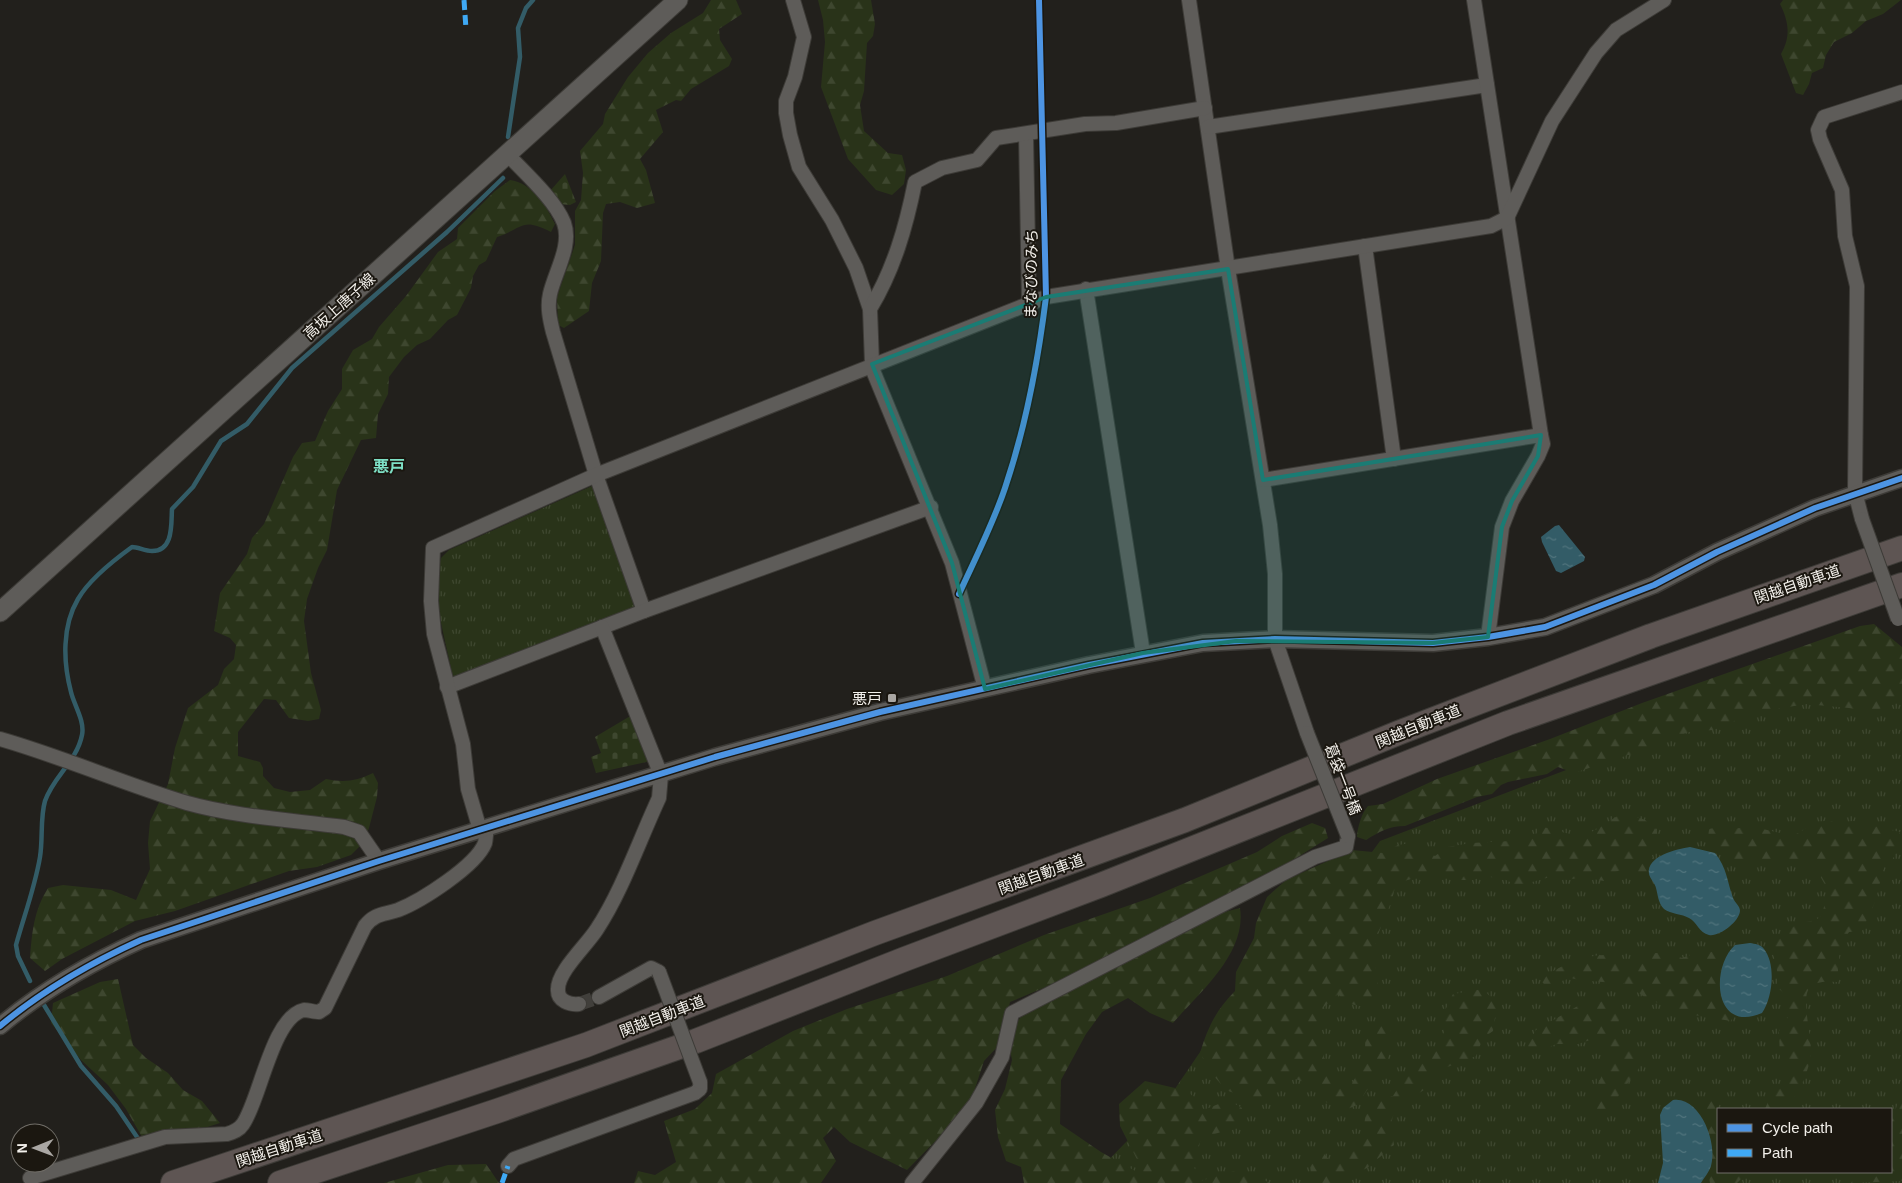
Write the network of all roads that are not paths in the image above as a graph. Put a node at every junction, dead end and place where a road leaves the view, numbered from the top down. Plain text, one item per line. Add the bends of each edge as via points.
1 (678, 0) edge
2 (793, 0) edge
3 (1189, 0) edge
4 (1474, 0) edge
5 (1664, 0) edge
6 (1487, 85) junction
7 (1902, 92) edge
8 (1205, 108) junction
9 (1208, 127) junction
10 (1026, 134) junction
11 (508, 155) junction
12 (1507, 218) junction
13 (1365, 246) junction
14 (1228, 269) junction
15 (1086, 289) junction
16 (1028, 302) junction
17 (870, 309) junction
18 (872, 364) junction
19 (1541, 435) junction
20 (1394, 459) junction
21 (596, 475) junction
22 (1902, 478) edge
23 (1263, 480) junction
24 (1855, 492) junction
25 (931, 507) junction
26 (1902, 548) edge
27 (1902, 585) edge
28 (644, 611) junction
29 (0, 612) edge
30 (1900, 623) edge
31 (602, 627) junction
32 (1488, 637) junction
33 (1275, 640) junction
34 (1143, 653) junction
35 (446, 687) junction
36 (985, 689) junction
37 (0, 739) edge
38 (661, 775) junction
39 (483, 829) junction
40 (379, 861) junction
41 (599, 997) tunnel mouth
42 (579, 1004) tunnel mouth
43 (0, 1026) edge
44 (508, 1166) dead end
45 (30, 1178) dead end
46 (173, 1183) edge
47 (280, 1183) edge
48 (912, 1183) edge

1 - 11 main road, 高坂上唐子線
2 - 17 street via 804,37 786,101 790,135 799,167 832,220 856,268
3 - 8 street, 葛袋一号橋
4 - 6 street
5 - 12 street via 1616,30 1596,53 1552,121
6 - 9 street
6 - 12 street
7 - 24 street via 1824,117 1818,130 1842,190 1845,236 1857,286
8 - 9 street, 葛袋一号橋
8 - 10 street
9 - 14 street, 葛袋一号橋
10 - 16 street
10 - 17 street via 996,138 977,160 942,168 915,182 907,224 883,287
11 - 21 street via 557,210 564,225 566,241 550,294 549,311
11 - 29 main road, 高坂上唐子線
12 - 13 street via 1491,226
12 - 19 street
13 - 14 street
13 - 20 street
14 - 15 street
14 - 23 street, 葛袋一号橋
15 - 16 street
15 - 34 street
16 - 18 street
17 - 18 street
18 - 21 street
18 - 25 street
19 - 20 street
19 - 32 street via 1538,456 1512,501 1502,528
20 - 23 street
21 - 28 street
21 - 35 street via 433,548 433,625
22 - 24 street
23 - 33 street, 葛袋一号橋 via 1275,574
24 - 30 street, bridge
24 - 32 street via 1768,528 1654,585 1586,612 1546,627
25 - 28 street
25 - 36 street via 952,563
26 - 46 highway, 関越自動車道 via 1651,636 1416,726 1177,823 875,933 586,1045
27 - 47 highway, 関越自動車道 via 1508,723 696,1041
28 - 31 street
31 - 35 street
31 - 38 street
32 - 33 street via 1433,642
33 - 34 street via 1203,643
33 - 48 street, 葛袋一号橋, bridge via 1348,836 1346,848 1306,862 1012,1012 1002,1057 976,1103
34 - 36 street
35 - 39 street via 463,744 468,789
36 - 38 street via 862,717
37 - 40 street via 185,802 360,832
38 - 39 street
38 - 42 street via 659,798 611,905 560,980 557,991 561,1000 571,1005
39 - 40 street
39 - 45 street via 484,843 470,864 427,897 372,917 325,1008 320,1012 305,1010 289,1020 263,1072 244,1122 237,1131 165,1137
40 - 43 street via 141,940 49,989
41 - 44 street, bridge via 646,969 659,972 700,1089 514,1159

